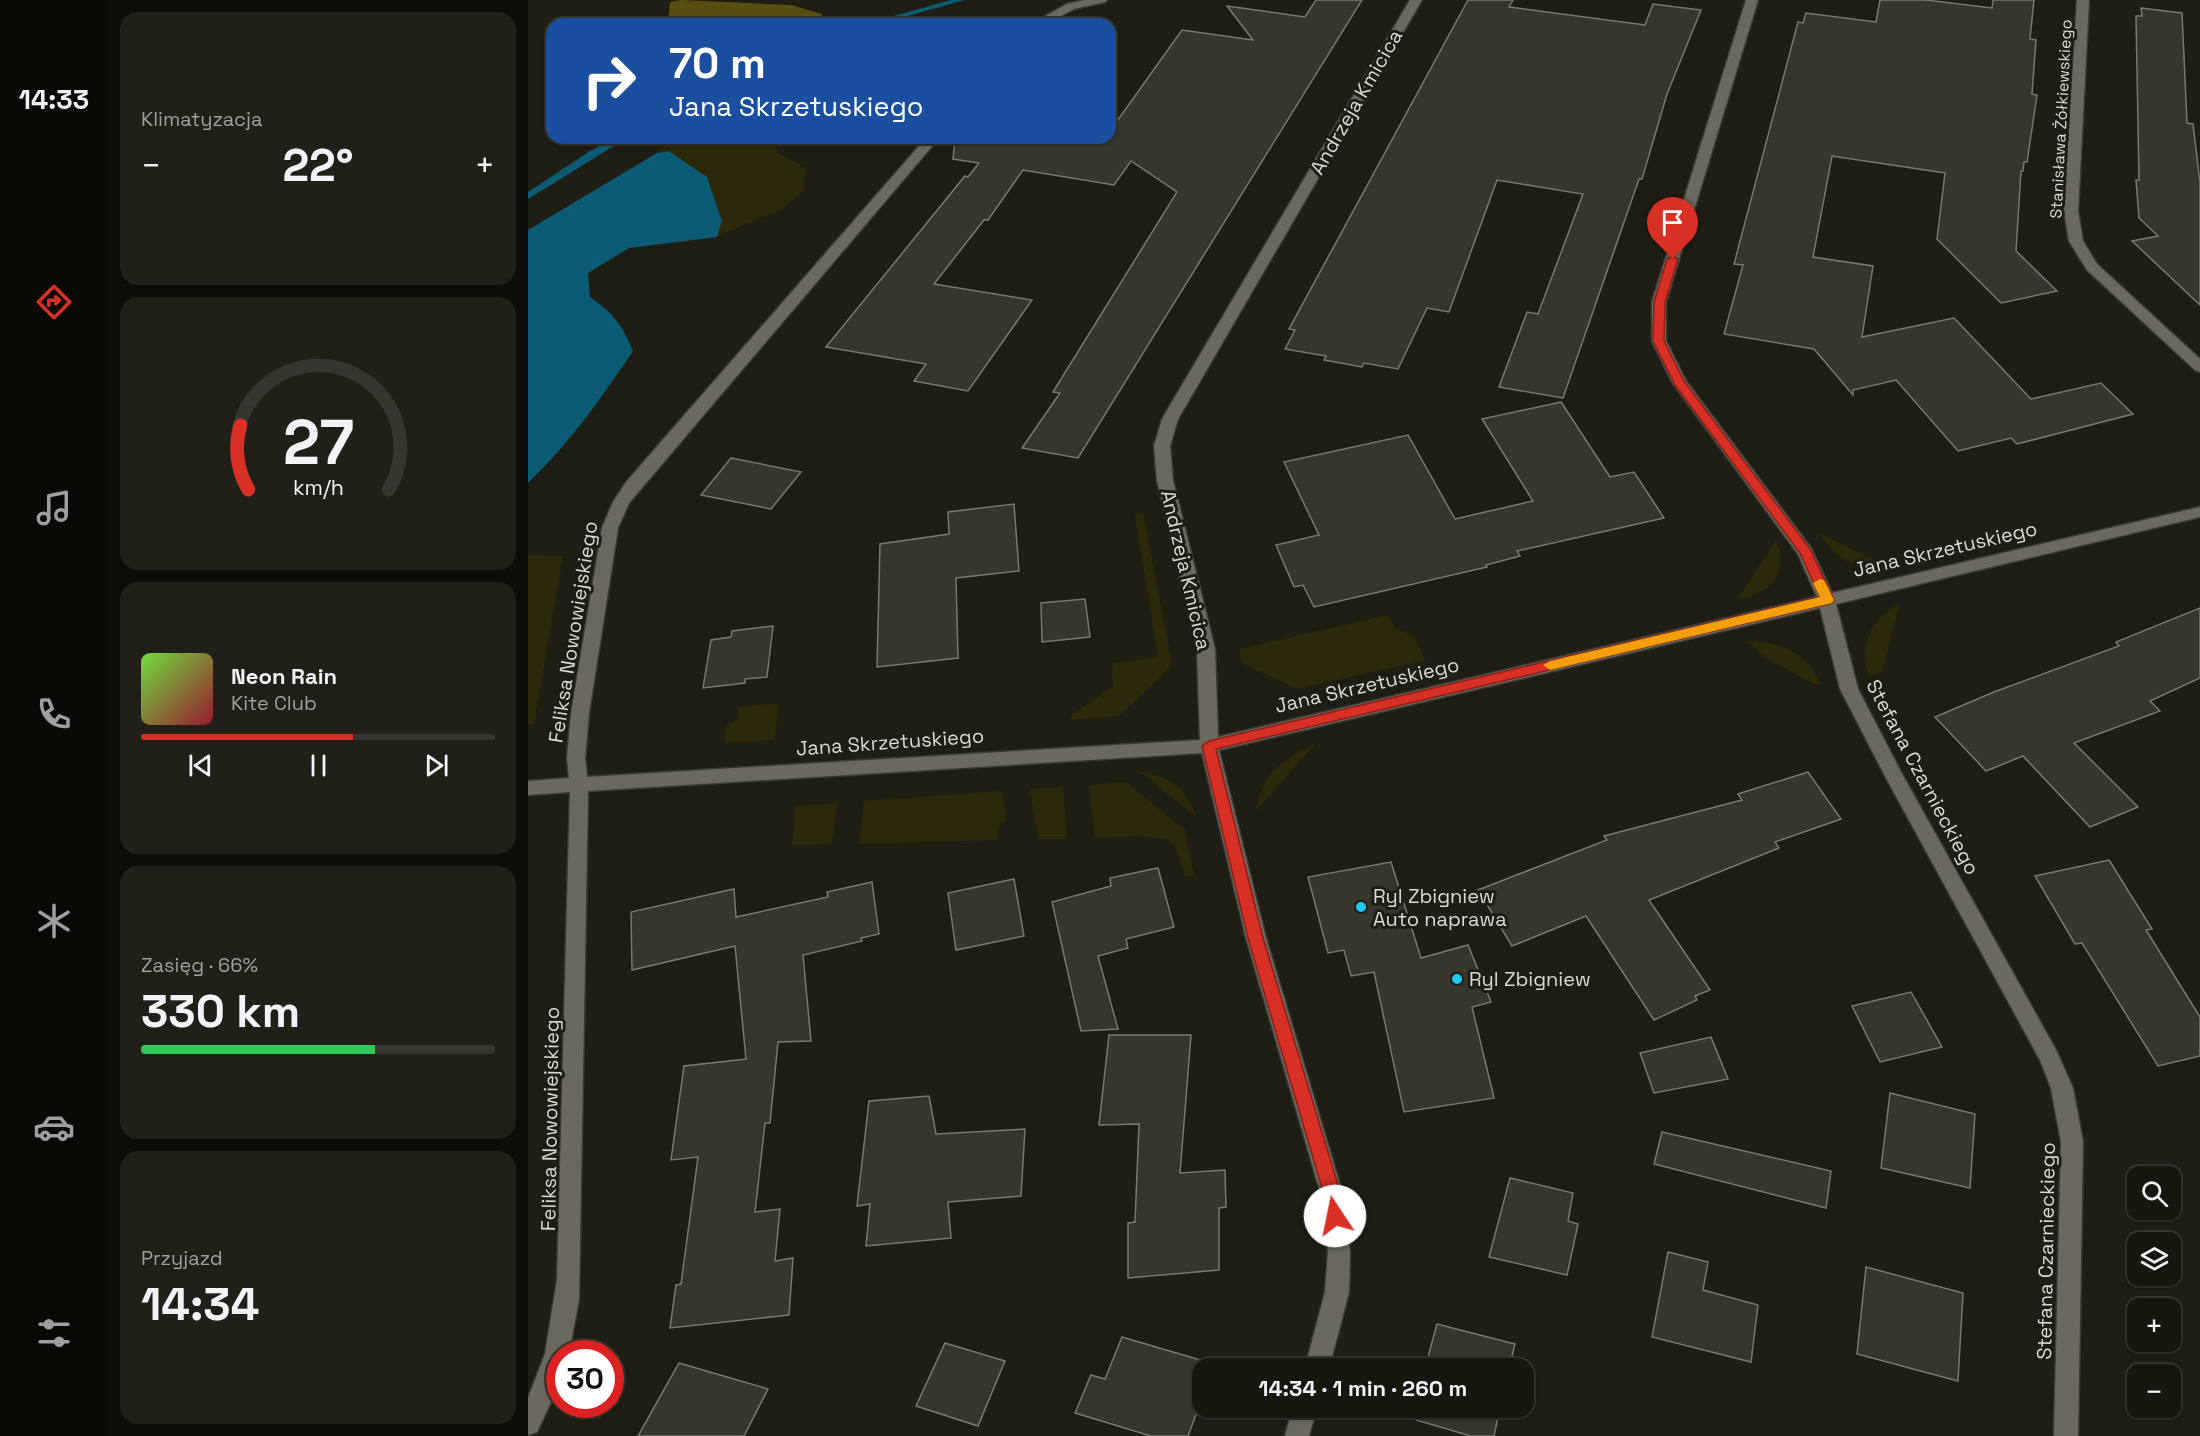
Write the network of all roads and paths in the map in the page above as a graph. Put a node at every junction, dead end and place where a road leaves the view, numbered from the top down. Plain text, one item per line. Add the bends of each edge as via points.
1 (1101, 0) edge
2 (1416, 0) edge
3 (1752, 0) edge
4 (2083, 0) edge
5 (1048, 18) edge
6 (928, 144) edge
7 (2200, 368) edge
8 (2200, 512) edge
9 (1827, 600) junction
10 (1209, 746) junction
11 (579, 785) junction
12 (528, 788) edge
13 (1320, 1358) edge
14 (1302, 1418) edge
15 (528, 1423) edge
16 (1297, 1436) edge
17 (2066, 1436) edge

1 - 5 street via 1071,6
2 - 10 street, Andrzeja Kmicica via 1170,419 1162,446 1166,480 1206,650
3 - 9 street, Stefana Czarnieckiego via 1659,302 1659,341 1679,382 1805,552
4 - 7 street, Stanisława Żółkiewskiego via 2072,232 2078,250 2092,267
6 - 11 street, Feliksa Nowowiejskiego via 621,502 610,528 580,713 576,758
8 - 9 street, Jana Skrzetuskiego
9 - 10 street, Jana Skrzetuskiego
9 - 17 street, Stefana Czarnieckiego via 1849,689 2049,1057 2062,1088 2072,1142
10 - 11 street, Jana Skrzetuskiego
10 - 13 street, Andrzeja Kmicica via 1256,938 1333,1198 1339,1252 1337,1292
11 - 12 street, Jana Skrzetuskiego
11 - 15 street, Feliksa Nowowiejskiego via 569,1280 561,1343
14 - 16 street

